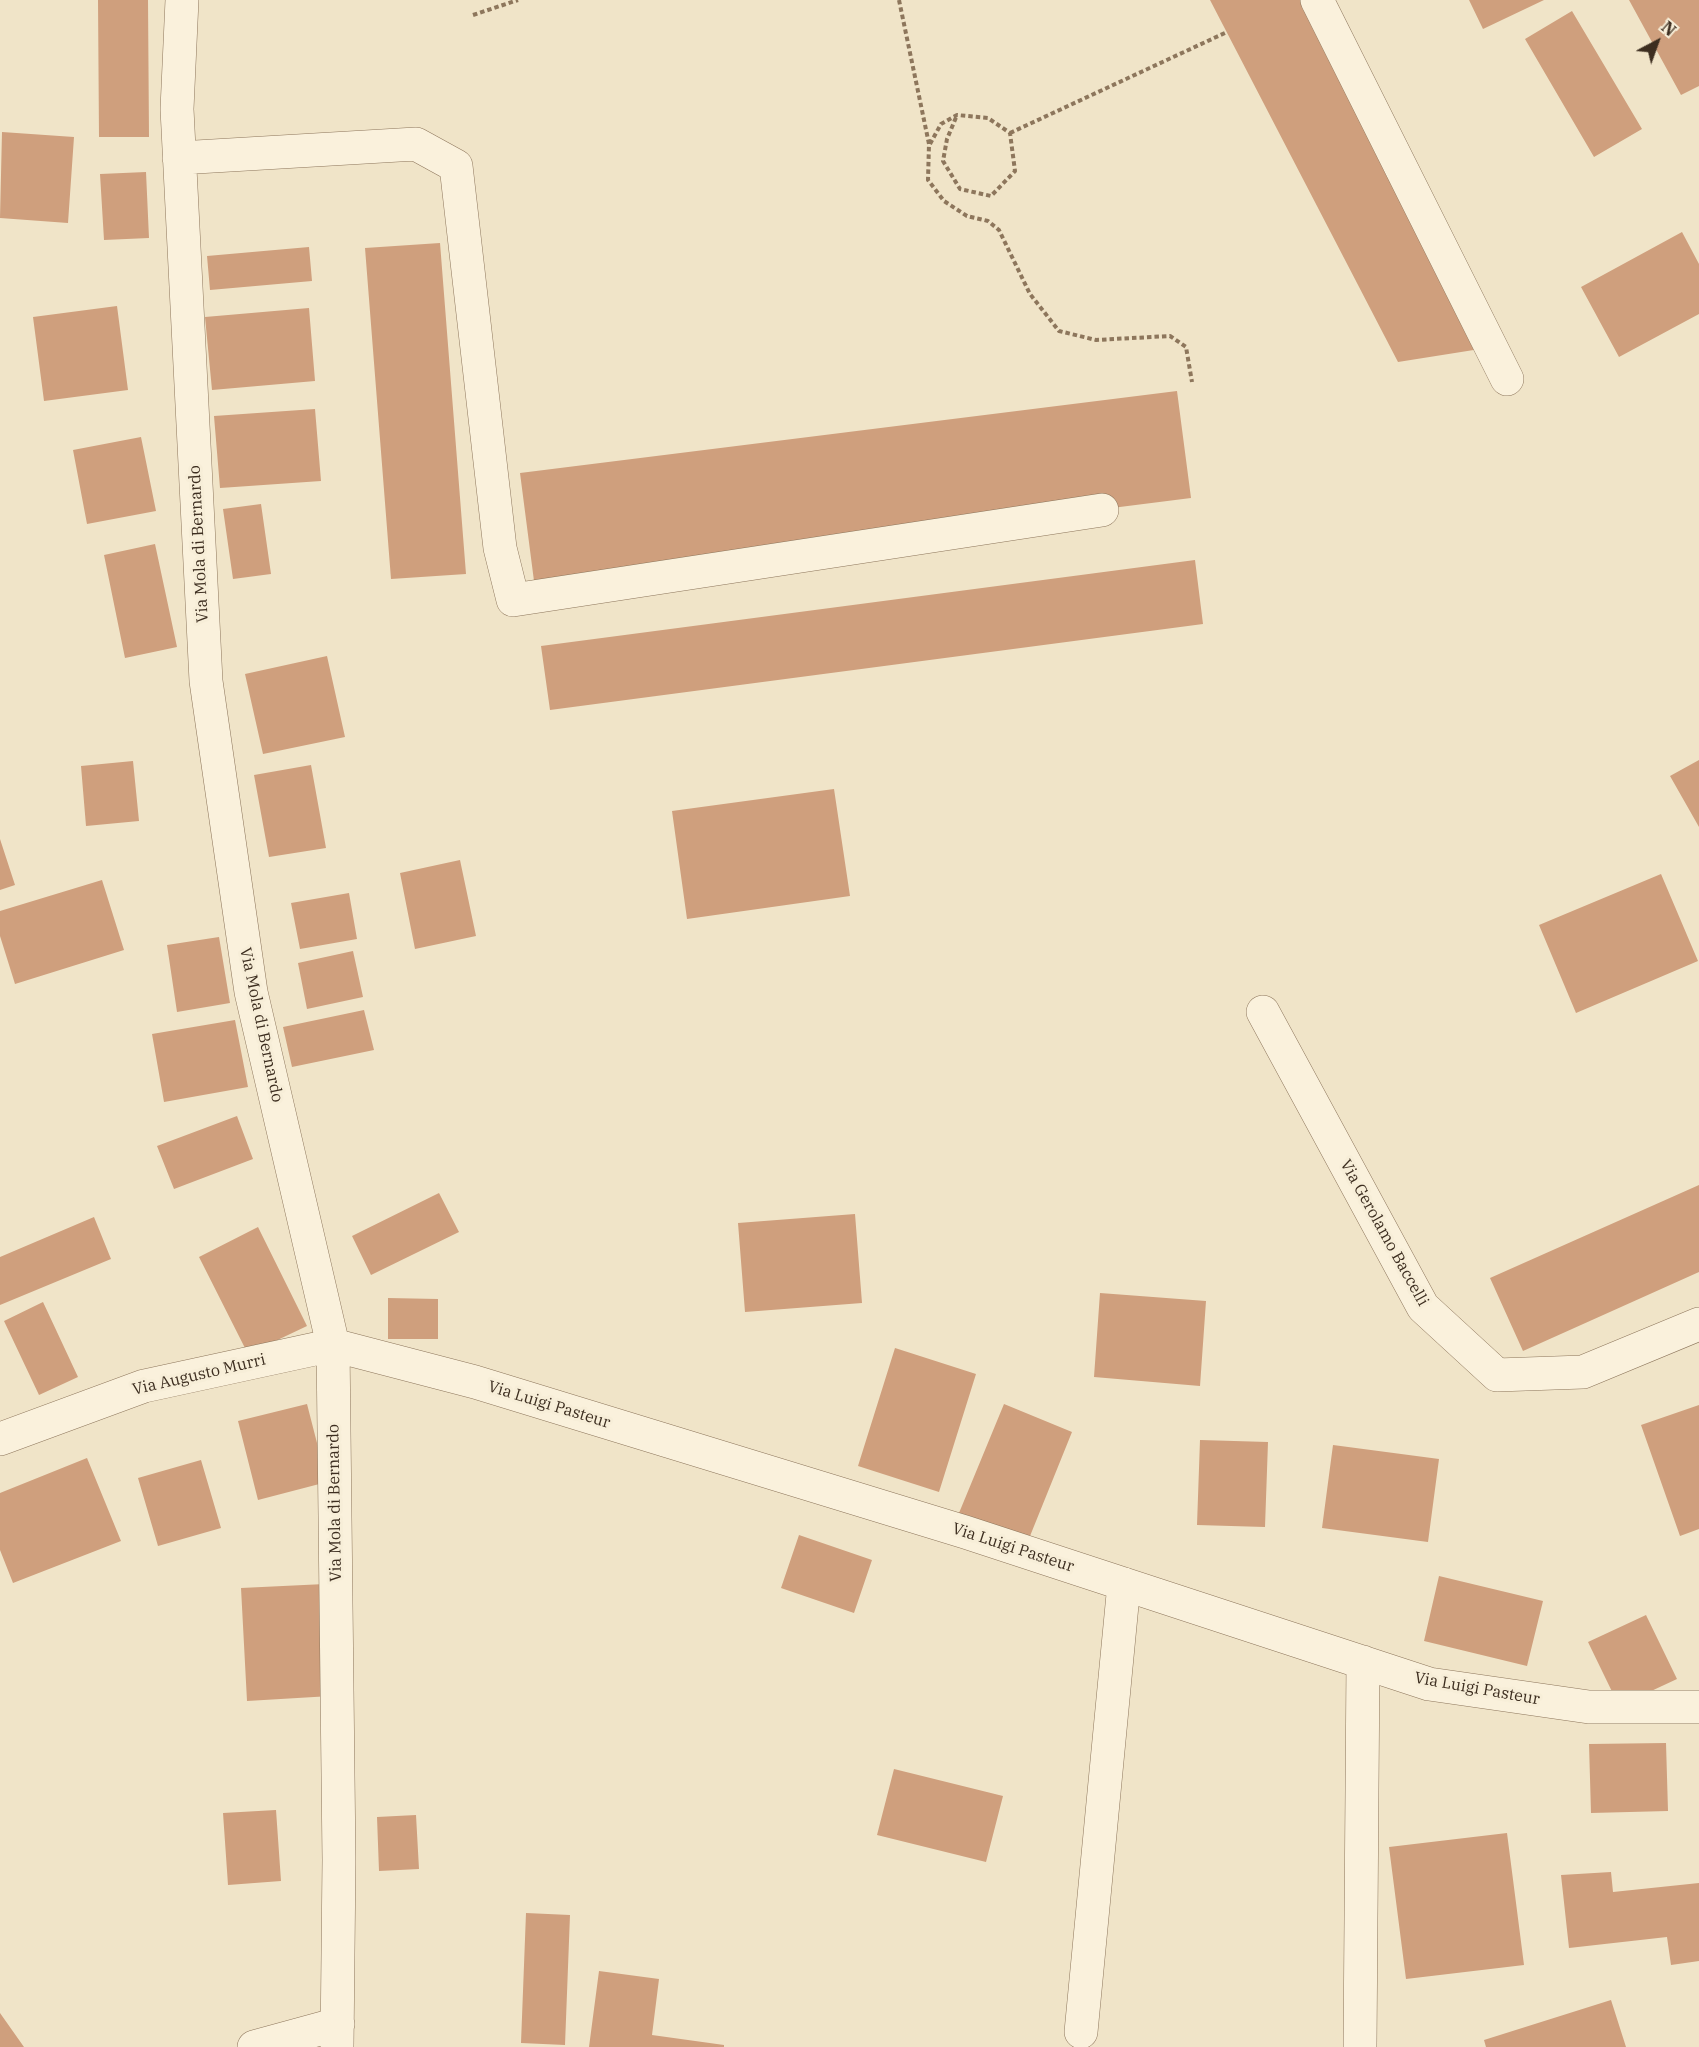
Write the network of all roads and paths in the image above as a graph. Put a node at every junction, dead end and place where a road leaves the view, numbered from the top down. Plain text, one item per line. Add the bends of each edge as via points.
1 (182, 0) edge
2 (518, 0) edge
3 (899, 0) edge
4 (1317, 0) edge
5 (473, 15) dead end
6 (1227, 32) dead end
7 (957, 115) junction
8 (1010, 133) junction
9 (929, 144) junction
10 (179, 158) junction
11 (1507, 379) dead end
12 (1192, 382) dead end
13 (1102, 510) dead end
14 (1263, 1012) dead end
15 (1699, 1324) edge
16 (333, 1345) junction
17 (0, 1439) edge
18 (1124, 1584) junction
19 (1363, 1662) junction
20 (1699, 1707) edge
21 (1081, 2032) dead end
22 (338, 2035) edge
23 (254, 2047) edge
24 (1360, 2047) edge

1 - 10 street, Via Mola di Bernardo
2 - 5 path
3 - 9 path
4 - 11 street
6 - 8 path
7 - 8 path via 988,118
7 - 8 path via 943,161 960,189 991,196 1015,171
7 - 9 path via 941,124
9 - 12 path via 928,180 944,201 966,216 987,221 999,230 1030,294 1059,331 1096,340 1170,336 1186,347
10 - 13 street via 416,144 456,166 500,548 513,600
10 - 16 street, Via Mola di Bernardo via 206,681 251,993
14 - 15 street, Via Gerolamo Baccelli via 1423,1307 1497,1376 1583,1372
16 - 17 street, Via Augusto Murri via 144,1386
16 - 18 street, Via Luigi Pasteur via 475,1382
16 - 22 street, Via Mola di Bernardo
18 - 19 street, Via Luigi Pasteur
18 - 21 street
19 - 20 street, Via Luigi Pasteur via 1429,1684 1589,1707
19 - 24 street
22 - 23 street

